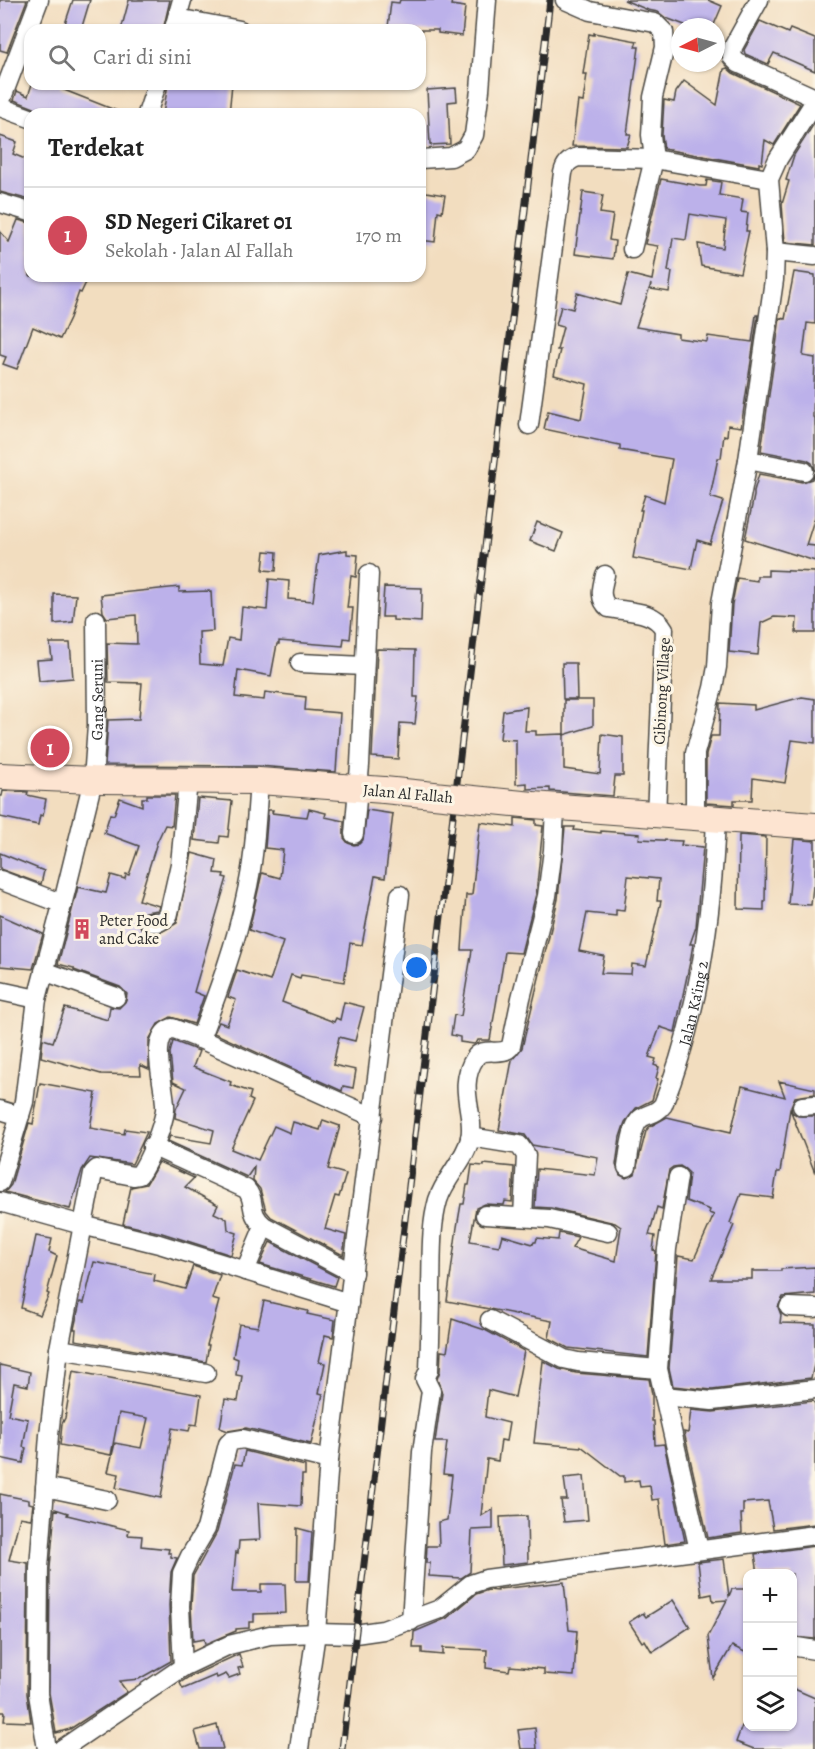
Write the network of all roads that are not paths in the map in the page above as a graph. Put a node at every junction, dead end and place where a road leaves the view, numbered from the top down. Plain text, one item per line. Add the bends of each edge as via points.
1 (39, 0) edge
2 (182, 0) edge
3 (487, 0) edge
4 (565, 0) edge
5 (759, 0) edge
6 (26, 24) edge
7 (175, 24) edge
8 (24, 29) edge
9 (8, 59) edge
10 (155, 90) edge
11 (815, 99) edge
12 (0, 105) edge
13 (149, 108) edge
14 (24, 115) edge
15 (426, 159) edge
16 (654, 159) junction
17 (769, 179) junction
18 (0, 203) edge
19 (24, 210) edge
20 (632, 249) dead end
21 (775, 252) junction
22 (815, 256) edge
23 (529, 425) dead end
24 (748, 460) junction
25 (804, 471) dead end
26 (369, 574) dead end
27 (605, 575) dead end
28 (96, 620) dead end
29 (300, 663) dead end
30 (364, 666) junction
31 (0, 776) edge
32 (93, 780) junction
33 (188, 781) junction
34 (259, 781) junction
35 (357, 789) junction
36 (544, 806) junction
37 (656, 816) junction
38 (706, 818) junction
39 (815, 826) edge
40 (354, 834) dead end
41 (0, 880) edge
42 (400, 895) dead end
43 (63, 904) junction
44 (150, 921) dead end
45 (44, 970) junction
46 (0, 991) edge
47 (116, 998) dead end
48 (37, 999) junction
49 (200, 1039) junction
50 (0, 1110) edge
51 (20, 1116) junction
52 (373, 1117) junction
53 (470, 1137) junction
54 (153, 1146) junction
55 (627, 1167) dead end
56 (678, 1177) dead end
57 (0, 1182) edge
58 (0, 1202) edge
59 (485, 1215) dead end
60 (523, 1217) junction
61 (82, 1225) junction
62 (264, 1226) junction
63 (608, 1232) dead end
64 (245, 1271) junction
65 (352, 1273) junction
66 (349, 1303) junction
67 (789, 1307) dead end
68 (815, 1308) edge
69 (490, 1320) dead end
70 (59, 1349) junction
71 (658, 1369) junction
72 (206, 1373) dead end
73 (815, 1389) edge
74 (664, 1396) junction
75 (329, 1461) junction
76 (45, 1487) junction
77 (107, 1500) dead end
78 (815, 1535) edge
79 (699, 1550) junction
80 (411, 1621) junction
81 (316, 1633) junction
82 (183, 1667) junction
83 (47, 1749) edge
84 (62, 1749) edge
85 (299, 1749) edge

1 - 6 street
2 - 7 street
3 - 15 street via 474,135 466,149 452,157
4 - 16 street via 590,11 656,23 664,32 665,47 653,97
5 - 11 street via 732,57
8 - 9 street
9 - 12 street
10 - 13 street
11 - 17 street
12 - 14 street
16 - 17 street
16 - 20 street
16 - 23 street via 578,157 565,165
17 - 21 street, Jalan Ka'ing 2
18 - 19 street
21 - 22 street
21 - 24 street, Jalan Ka'ing 2
24 - 25 street
24 - 38 street, Jalan Ka'ing 2 via 721,603 713,688 695,753
26 - 30 street
27 - 37 street, Cibinong Village via 601,594 604,604 652,615 664,629
28 - 32 street, Gang Seruni via 97,733
29 - 30 street
30 - 35 street
31 - 32 street, Jalan Al Fallah
32 - 33 street, Jalan Al Fallah
32 - 43 street, Gang Seruni
33 - 34 street, Jalan Al Fallah
33 - 44 street via 180,864 168,917
34 - 35 street, Jalan Al Fallah
34 - 49 street via 246,895 224,976
35 - 36 street, Jalan Al Fallah, bridge
35 - 40 street
36 - 37 street, Jalan Al Fallah
36 - 53 street via 552,859 547,896 513,1039 508,1050 485,1051 473,1060 466,1092
37 - 38 street, Jalan Al Fallah
38 - 39 street, Jalan Al Fallah
38 - 55 street, Jalan Ka'ing 2 via 710,905 688,1031 663,1105 642,1117 634,1127
41 - 43 street
42 - 52 street
43 - 45 street, Gang Seruni
45 - 47 street
45 - 48 street, Gang Seruni
46 - 48 street
48 - 51 street, Gang Seruni
49 - 52 street
49 - 54 street via 172,1028 160,1042 158,1056 165,1102
50 - 51 street
51 - 57 street, Gang Seruni
52 - 65 street
53 - 60 street via 519,1145 526,1155
53 - 80 street via 445,1182 434,1221 429,1370 425,1379 431,1391 422,1452
54 - 61 street via 136,1176 94,1171
54 - 62 street via 246,1189 254,1216
56 - 71 street via 667,1249
58 - 61 street
59 - 60 street
60 - 63 street
61 - 64 street
61 - 70 street
62 - 64 street
62 - 65 street
64 - 66 street
65 - 66 street
66 - 75 street
67 - 68 street
69 - 71 street via 564,1359
70 - 72 street
70 - 76 street
71 - 74 street
73 - 74 street via 712,1401
74 - 79 street
75 - 81 street
75 - 82 street via 243,1439 228,1444 206,1529 183,1573
76 - 77 street
76 - 83 street via 39,1568 38,1694
78 - 79 street
79 - 80 street via 486,1579 471,1584 440,1610
80 - 81 street via 355,1634
81 - 82 street via 270,1635 229,1645
81 - 85 street
82 - 84 street

